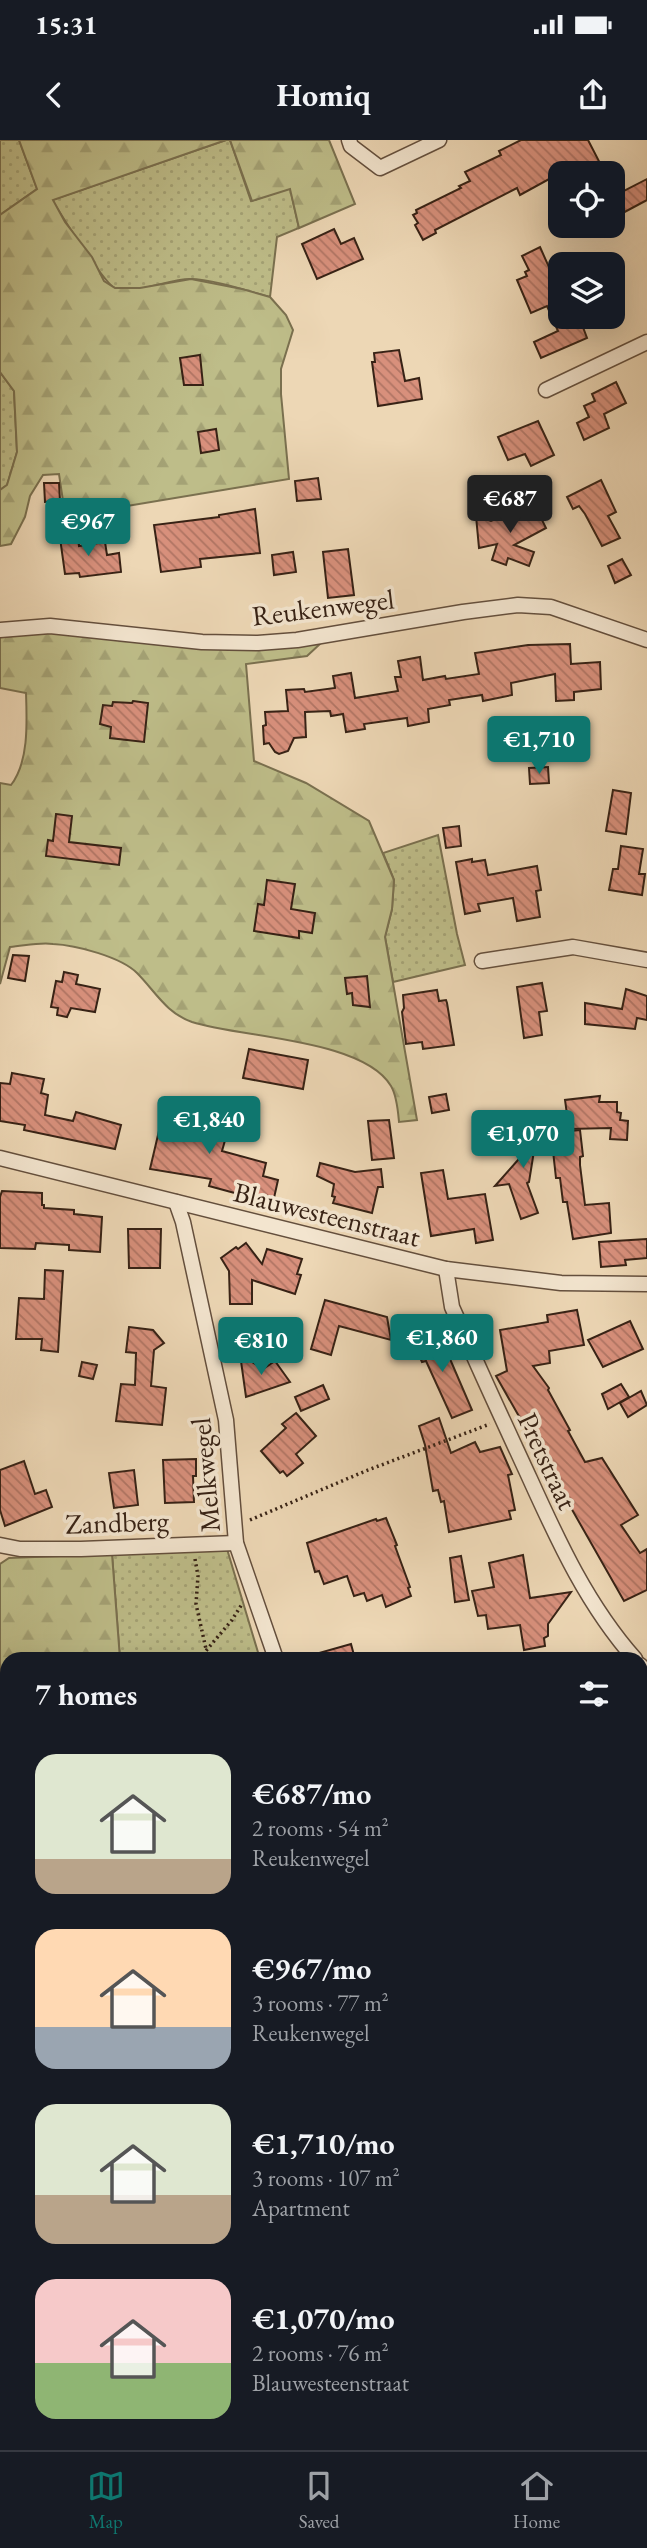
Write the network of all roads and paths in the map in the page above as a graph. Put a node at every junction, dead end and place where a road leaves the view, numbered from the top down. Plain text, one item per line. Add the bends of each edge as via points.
1 (349, 140) edge
2 (439, 140) edge
3 (647, 342) edge
4 (546, 390) dead end
5 (0, 630) edge
6 (647, 640) edge
7 (647, 960) edge
8 (482, 961) dead end
9 (0, 1157) edge
10 (176, 1202) junction
11 (446, 1269) junction
12 (647, 1284) edge
13 (502, 1420) junction
14 (233, 1527) junction
15 (236, 1543) junction
16 (192, 1544) junction
17 (0, 1545) edge
18 (252, 1587) junction
19 (205, 1651) joint
20 (274, 1652) edge
21 (629, 1652) edge

1 - 2 street via 380,168
3 - 4 street
5 - 6 street, Reukenwegel via 50,626 202,642 258,643 518,606 551,607
7 - 8 street via 573,947
9 - 10 street, Blauwesteenstraat
10 - 11 street, Blauwesteenstraat
10 - 14 street, Melkwegel via 226,1419
11 - 12 street, Blauwesteenstraat via 561,1283
11 - 13 street, Pretstraat via 452,1307
13 - 14 path
13 - 21 street, Pretstraat via 581,1583
14 - 15 street, Melkwegel
15 - 16 street, Zandberg
15 - 18 street, Melkwegel
16 - 17 street, Zandberg via 81,1549
16 - 19 path via 198,1576 195,1604
18 - 19 path
18 - 20 street, Melkwegel

